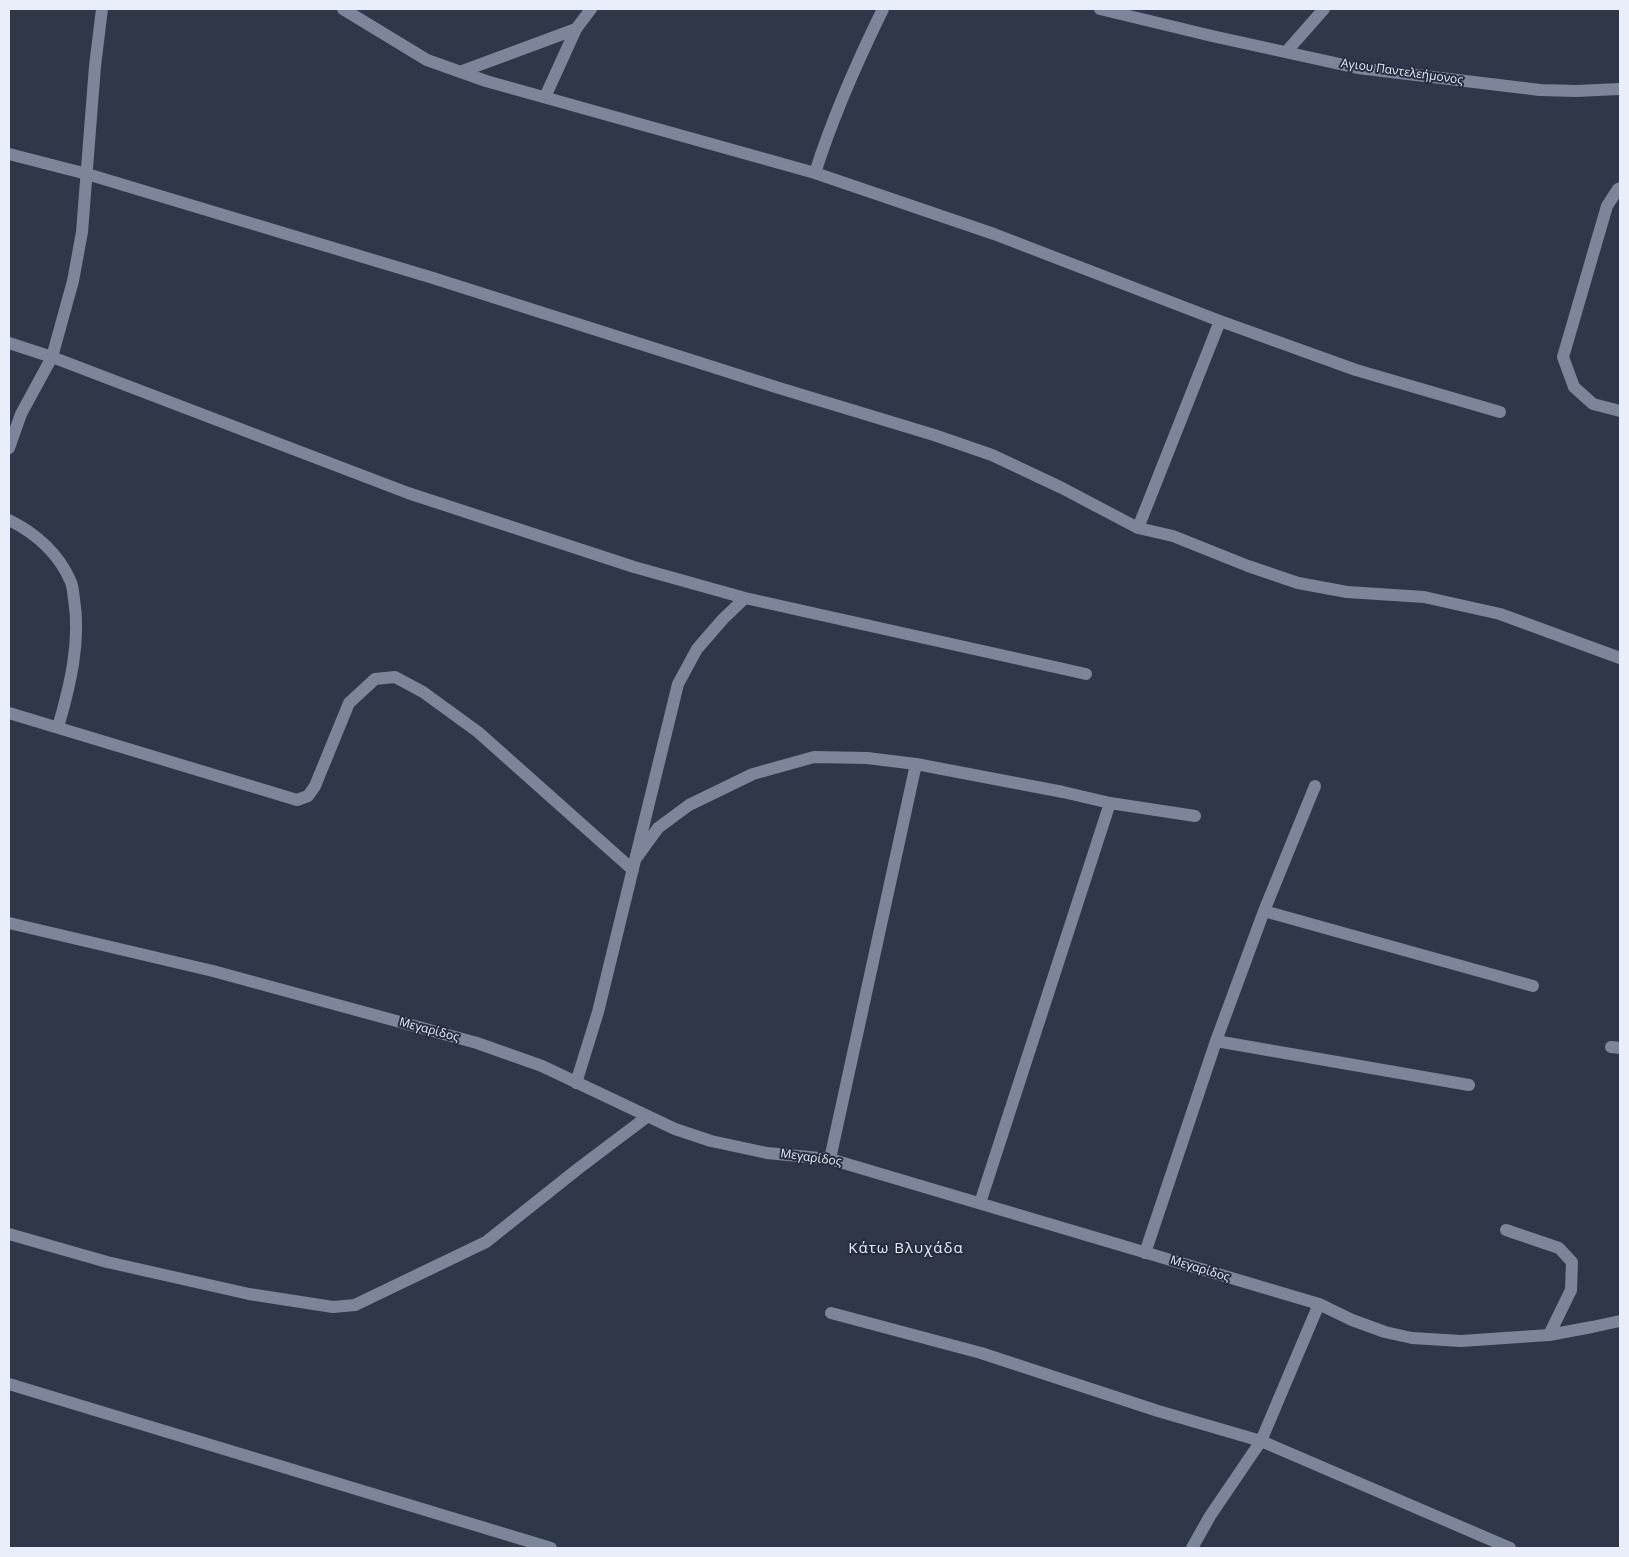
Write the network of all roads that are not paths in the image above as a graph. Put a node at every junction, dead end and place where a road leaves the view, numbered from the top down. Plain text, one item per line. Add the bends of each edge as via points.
1 (102, 9) edge
2 (343, 9) edge
3 (591, 9) edge
4 (883, 9) edge
5 (1100, 9) edge
6 (1324, 9) edge
7 (576, 29) junction
8 (1286, 52) junction
9 (460, 72) junction
10 (1620, 89) edge
11 (545, 97) junction
12 (9, 154) edge
13 (815, 172) junction
14 (87, 174) junction
15 (1620, 188) edge
16 (1220, 321) junction
17 (9, 343) edge
18 (52, 357) junction
19 (1620, 411) edge
20 (1500, 412) dead end
21 (9, 448) edge
22 (9, 520) edge
23 (1138, 528) junction
24 (745, 598) junction
25 (1620, 658) edge
26 (1086, 674) dead end
27 (9, 713) edge
28 (58, 726) junction
29 (916, 764) junction
30 (1315, 786) dead end
31 (1110, 804) junction
32 (1195, 816) dead end
33 (637, 857) junction
34 (633, 870) junction
35 (1264, 911) junction
36 (9, 924) edge
37 (1533, 986) dead end
38 (1216, 1041) junction
39 (576, 1083) junction
40 (1469, 1085) dead end
41 (648, 1116) junction
42 (830, 1159) junction
43 (980, 1203) junction
44 (1506, 1230) dead end
45 (9, 1234) edge
46 (1145, 1252) junction
47 (1319, 1304) junction
48 (831, 1313) dead end
49 (1620, 1320) edge
50 (1549, 1335) junction
51 (9, 1384) edge
52 (1261, 1441) junction
53 (551, 1548) edge
54 (1192, 1548) edge
55 (1510, 1548) edge

1 - 14 street
2 - 9 street via 427,60
3 - 7 street
4 - 13 street via 856,63
5 - 8 street, Αγιου Παντελεήμονος
6 - 8 street
7 - 9 street
7 - 11 street
8 - 10 street, Αγιου Παντελεήμονος via 1358,68 1540,90
9 - 11 street
11 - 13 street
12 - 14 street
13 - 16 street via 994,234
14 - 18 street via 82,232 73,281
14 - 23 street via 433,278 934,435 992,455
15 - 19 street via 1607,206 1563,357 1574,387 1593,404
16 - 20 street via 1356,370
16 - 23 street
17 - 18 street
18 - 21 street via 21,414
18 - 24 street via 408,493 634,567
22 - 28 street via 51,550 71,581 76,638 67,697
23 - 25 street via 1173,536 1298,583 1347,592 1424,597 1500,614
24 - 26 street
24 - 33 street via 697,650 678,684
27 - 28 street
28 - 34 street via 297,800 308,796 315,786 349,703 375,679 395,677 423,692 478,732
29 - 31 street
29 - 33 street via 867,758 814,757 752,774 689,804 658,828
29 - 42 street
30 - 35 street
31 - 32 street
31 - 43 street
33 - 34 street
34 - 39 street via 598,1012
35 - 37 street
35 - 38 street
36 - 39 street, Μεγαρίδος via 213,972 477,1043 542,1066
38 - 40 street
38 - 46 street
39 - 41 street, Μεγαρίδος
41 - 42 street, Μεγαρίδος via 711,1141 767,1153
41 - 45 street via 486,1242 355,1305 334,1307 249,1294 107,1262
42 - 43 street, Μεγαρίδος
43 - 46 street, Μεγαρίδος
44 - 50 street via 1559,1248 1572,1262 1571,1290
46 - 47 street, Μεγαρίδος
47 - 50 street, Μεγαρίδος via 1352,1320 1412,1338 1461,1340
47 - 52 street
48 - 52 street via 981,1353
49 - 50 street, Μεγαρίδος
51 - 53 street
52 - 54 street
52 - 55 street

